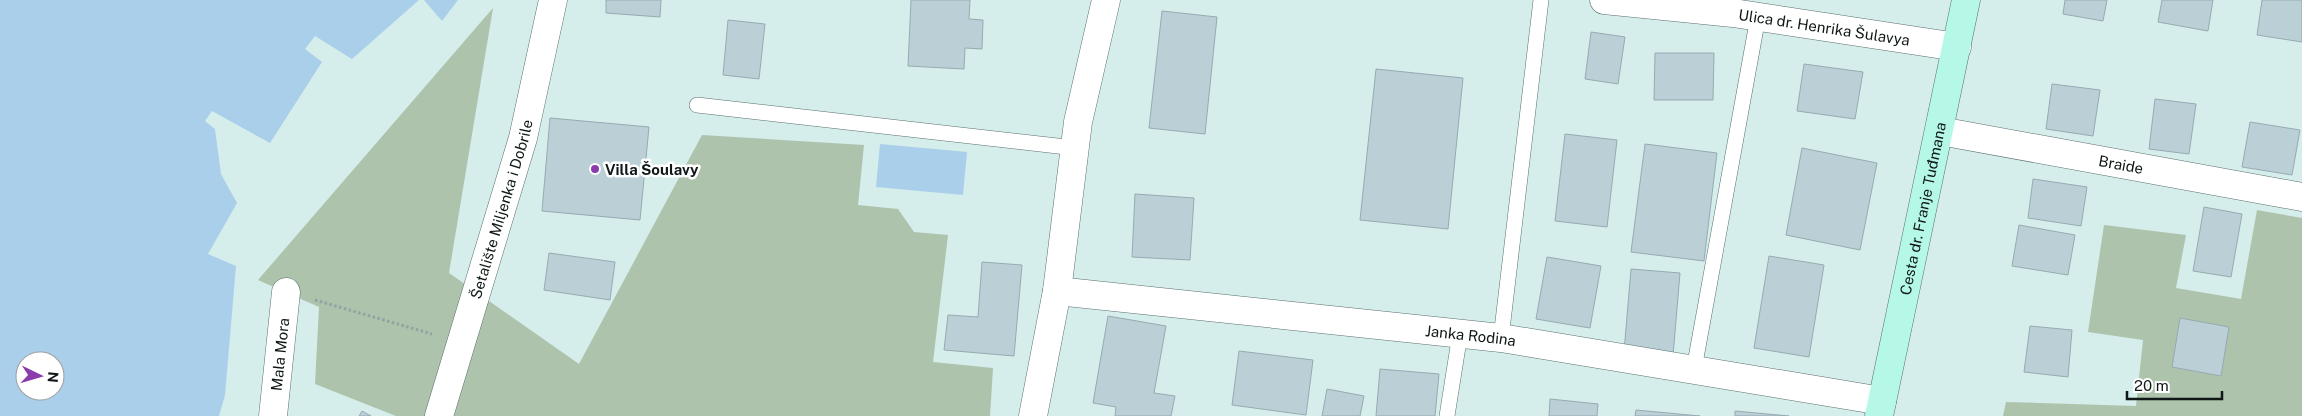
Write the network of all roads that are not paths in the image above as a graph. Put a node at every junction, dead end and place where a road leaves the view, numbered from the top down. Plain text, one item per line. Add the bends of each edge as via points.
1 (553, 0) edge
2 (1106, 0) edge
3 (1541, 0) edge
4 (1604, 0) edge
5 (1966, 0) edge
6 (1758, 17) junction
7 (1956, 47) junction
8 (696, 105) dead end
9 (1940, 131) junction
10 (1074, 148) junction
11 (2302, 197) edge
12 (1057, 291) junction
13 (286, 292) road end
14 (1460, 334) junction
15 (1501, 338) junction
16 (1694, 369) junction
17 (1881, 408) edge
18 (273, 416) edge
19 (440, 416) edge
20 (1033, 416) edge
21 (1447, 416) edge

1 - 19 street, Šetalište Miljenka i Dobrile via 523,138
2 - 10 street
3 - 15 lane
4 - 6 street, Ulica dr. Henrika Šulavya
5 - 7 main road, Cesta dr. Franje Tuđmana
6 - 7 street, Ulica dr. Henrika Šulavya
6 - 16 lane
7 - 9 main road, Cesta dr. Franje Tuđmana
8 - 10 lane
9 - 11 street, Braide
9 - 17 main road, Cesta dr. Franje Tuđmana
10 - 12 street
12 - 14 street, Janka Rodina
12 - 20 street
13 - 18 street, Mala Mora
14 - 15 street, Janka Rodina
14 - 21 lane
15 - 16 street, Janka Rodina
16 - 17 street, Janka Rodina

